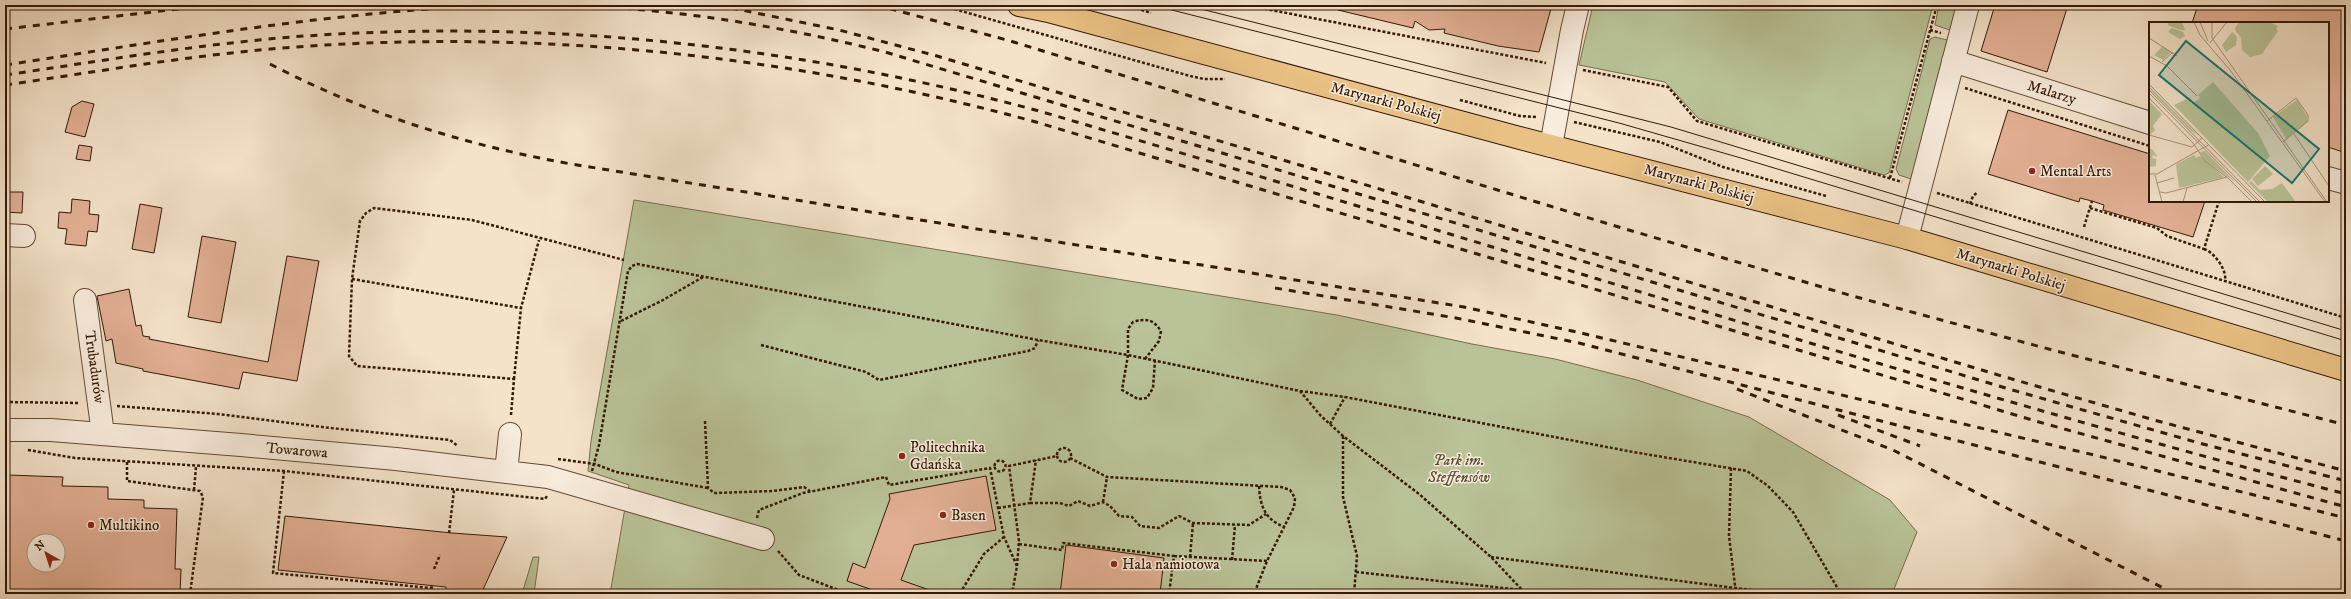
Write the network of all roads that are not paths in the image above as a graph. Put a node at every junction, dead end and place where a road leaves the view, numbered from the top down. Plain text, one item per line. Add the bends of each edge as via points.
1 (1019, 5) edge
2 (1578, 5) edge
3 (1968, 5) edge
4 (1044, 8) edge
5 (1953, 61) junction
6 (2149, 123) edge
7 (1552, 146) junction
8 (2329, 178) edge
9 (2346, 183) edge
10 (1907, 238) junction
11 (85, 300) dead end
12 (2346, 370) edge
13 (5, 430) edge
14 (103, 434) junction
15 (510, 434) road end
16 (506, 472) junction
17 (758, 538) road end

1 - 4 main road, Marynarki Polskiej
2 - 7 street
3 - 5 street
4 - 7 main road, Marynarki Polskiej
5 - 6 street, Malarzy
5 - 10 street
7 - 10 main road, Marynarki Polskiej
8 - 9 street
10 - 12 main road, Marynarki Polskiej
11 - 14 street, Trubadurów
13 - 14 street, Towarowa
14 - 16 street, Towarowa via 380,457
15 - 16 street
16 - 17 street, Towarowa via 586,487

